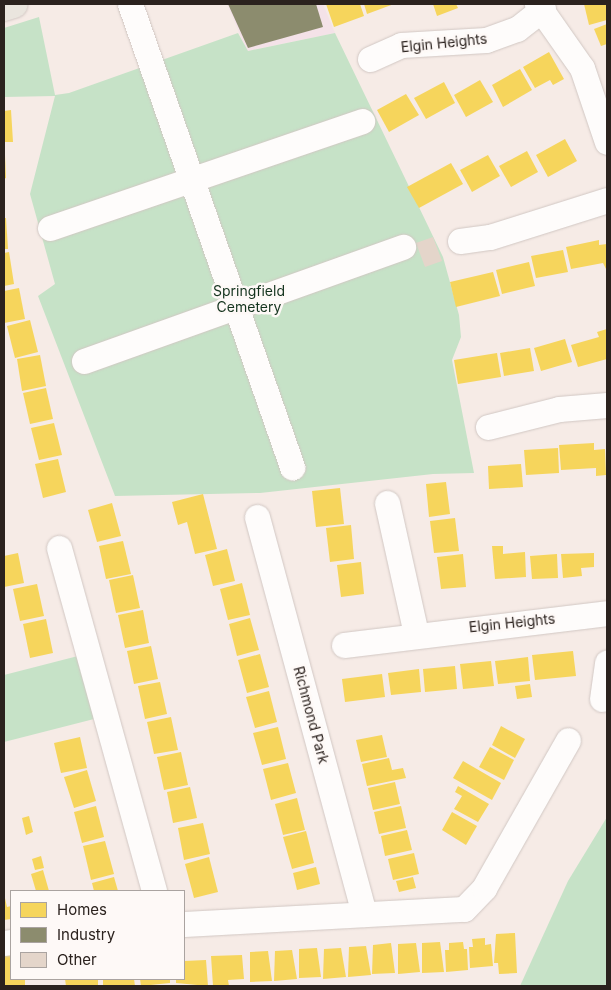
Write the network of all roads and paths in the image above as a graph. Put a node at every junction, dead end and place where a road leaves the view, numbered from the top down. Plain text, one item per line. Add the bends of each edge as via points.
1 (14, 4) edge
2 (130, 4) edge
3 (4, 7) edge
4 (540, 7) edge
5 (370, 60) dead end
6 (362, 121) dead end
7 (607, 142) edge
8 (191, 178) junction
9 (607, 200) edge
10 (50, 228) dead end
11 (460, 241) dead end
12 (403, 247) dead end
13 (234, 307) junction
14 (84, 361) dead end
15 (607, 405) edge
16 (488, 427) dead end
17 (292, 467) dead end
18 (387, 503) dead end
19 (257, 517) dead end
20 (59, 548) dead end
21 (607, 613) edge
22 (416, 634) junction
23 (344, 645) dead end
24 (607, 662) edge
25 (602, 699) dead end
26 (568, 740) dead end
27 (154, 890) edge
28 (364, 914) junction
29 (185, 924) edge

1 - 3 main road
2 - 8 street
4 - 5 street, Elgin Heights via 517,29 486,40 401,45
4 - 7 street, Elgin Heights via 582,68
6 - 8 street
8 - 10 street
8 - 13 street
9 - 11 street via 490,237
12 - 13 street
13 - 14 street
13 - 17 street
15 - 16 street via 559,409
18 - 22 street
19 - 28 street, Richmond Park
20 - 27 street
21 - 22 street, Elgin Heights
22 - 23 street, Elgin Heights
24 - 25 street
26 - 28 street via 484,888 464,909
28 - 29 street

